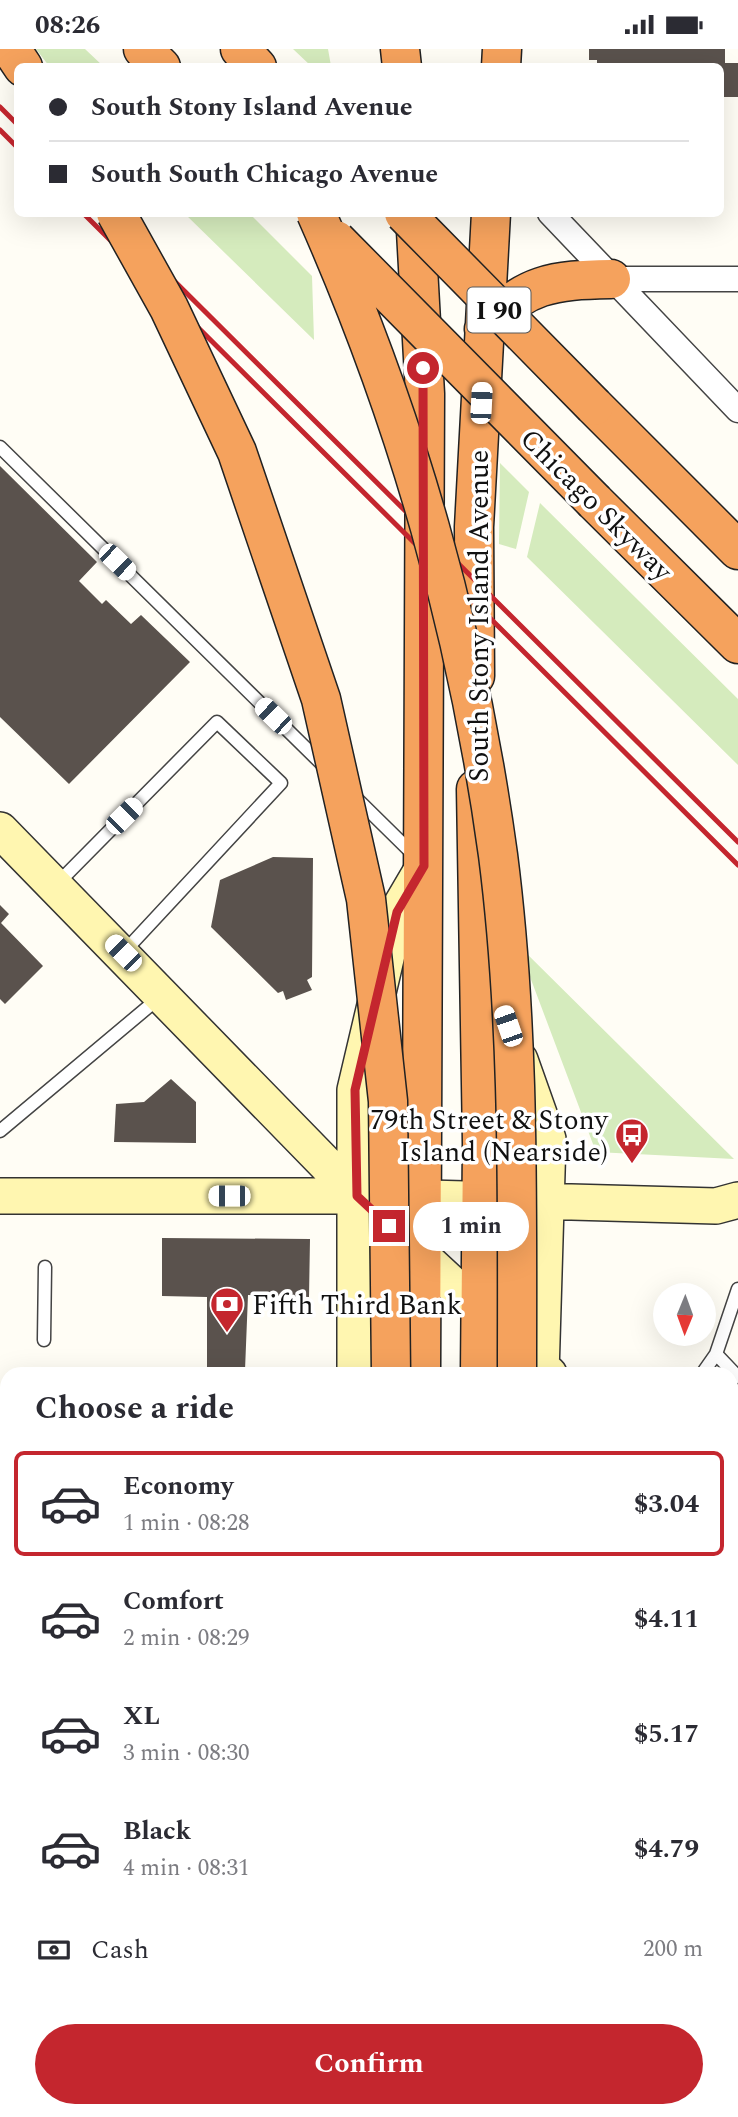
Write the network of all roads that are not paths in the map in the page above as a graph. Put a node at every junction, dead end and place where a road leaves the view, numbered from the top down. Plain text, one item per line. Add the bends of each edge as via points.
1 (143, 49) edge
2 (240, 49) edge
3 (407, 49) edge
4 (157, 63) edge
5 (253, 63) edge
6 (418, 63) edge
7 (118, 217) edge
8 (314, 217) edge
9 (316, 217) edge
10 (408, 217) edge
11 (415, 217) edge
12 (491, 217) edge
13 (554, 217) edge
14 (611, 279) junction
15 (738, 279) edge
16 (484, 329) junction
17 (738, 409) edge
18 (0, 447) edge
19 (738, 549) edge
20 (738, 645) edge
21 (0, 830) edge
22 (424, 866) junction
23 (56, 886) junction
24 (477, 934) junction
25 (123, 953) junction
26 (163, 995) junction
27 (0, 1131) edge
28 (0, 1196) edge
29 (357, 1196) junction
30 (422, 1198) junction
31 (482, 1201) junction
32 (547, 1203) junction
33 (731, 1207) edge
34 (421, 1255) junction
35 (45, 1267) dead end
36 (738, 1289) edge
37 (482, 1310) junction
38 (44, 1340) dead end
39 (716, 1355) junction
40 (355, 1367) edge
41 (391, 1367) edge
42 (421, 1367) edge
43 (480, 1367) edge
44 (533, 1367) edge
45 (537, 1367) edge
46 (537, 1367) edge
47 (707, 1367) edge
48 (728, 1367) edge

1 - 4 highway
2 - 5 highway
3 - 6 street
7 - 41 highway, bridge via 169,308 237,452 321,699 366,899 386,1088
8 - 45 highway, bridge via 393,402 433,529 467,668 498,855
9 - 20 highway, Chicago Skyway / I 90, bridge
10 - 19 highway, I 90, bridge
11 - 22 highway, South Stony Island Avenue via 425,394
12 - 16 highway, South Stony Island Avenue
13 - 14 street
14 - 15 street
14 - 16 highway via 566,279 534,287 503,307
14 - 17 street
16 - 24 highway, South Stony Island Avenue via 474,527
18 - 22 lane
21 - 23 main road
22 - 29 main road via 397,912 355,1090
22 - 30 highway, South Stony Island Avenue
23 - 25 main road
23 - 25 lane via 217,722 281,783
24 - 31 highway, South Stony Island Avenue
24 - 32 main road, South Stony Island Avenue via 548,1139
25 - 26 main road
26 - 27 lane
26 - 29 main road
28 - 29 main road
29 - 30 main road
29 - 34 main road
29 - 40 main road
30 - 31 main road
30 - 34 highway, South Stony Island Avenue
31 - 32 main road
31 - 37 highway, South Stony Island Avenue
32 - 33 main road
32 - 46 main road, South Stony Island Avenue
34 - 37 main road
34 - 42 highway, South Stony Island Avenue
35 - 38 lane
36 - 39 lane
37 - 43 highway, South Stony Island Avenue
37 - 44 main road
39 - 47 lane
39 - 48 lane

